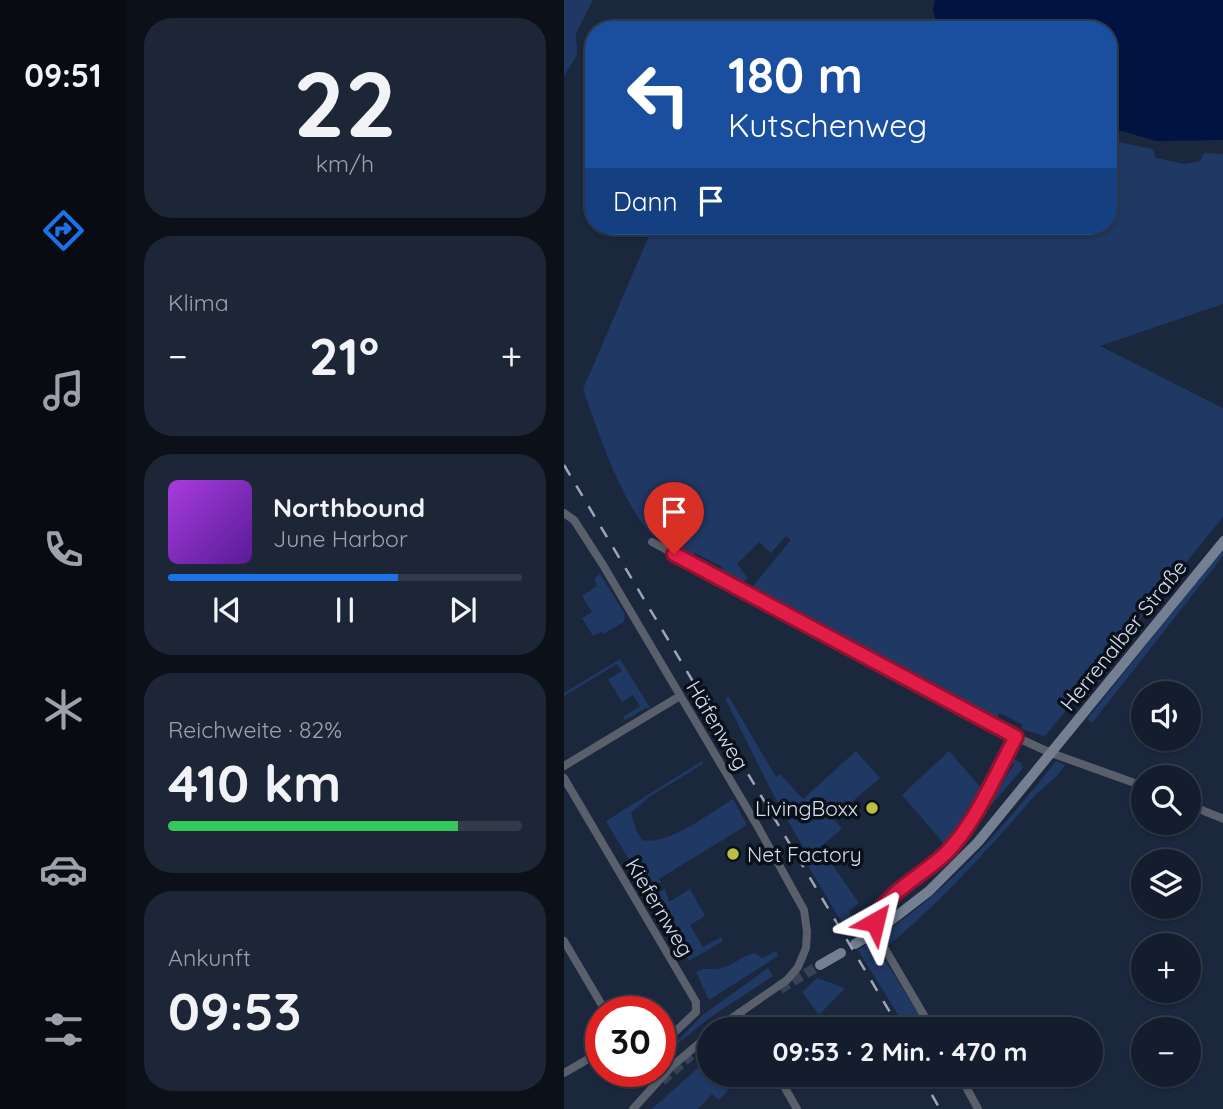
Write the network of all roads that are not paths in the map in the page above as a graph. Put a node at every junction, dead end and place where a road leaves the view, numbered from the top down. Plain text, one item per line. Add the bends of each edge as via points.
1 (564, 513) edge
2 (1224, 541) edge
3 (652, 542) dead end
4 (680, 696) junction
5 (1016, 737) junction
6 (1052, 753) junction
7 (564, 766) edge
8 (564, 778) edge
9 (1131, 782) edge
10 (1201, 810) edge
11 (1224, 819) edge
12 (876, 933) junction
13 (564, 941) edge
14 (855, 944) dead end
15 (841, 953) dead end
16 (820, 965) tunnel mouth
17 (597, 996) edge
18 (739, 1013) junction
19 (733, 1017) edge
20 (742, 1017) edge
21 (925, 1017) edge
22 (676, 1031) edge
23 (697, 1043) edge
24 (676, 1058) edge
25 (585, 1061) edge
26 (564, 1073) edge
27 (644, 1087) edge
28 (784, 1087) edge
29 (966, 1087) edge
30 (633, 1109) edge
31 (797, 1109) edge
32 (979, 1109) edge

1 - 4 street, Häfenweg via 581,531
2 - 6 main road, Herrenalber Straße
3 - 5 street
4 - 7 street
4 - 18 street, Häfenweg via 801,903 807,932 806,948 787,981
5 - 6 street
5 - 12 street, bridge via 961,835 884,904 877,914
6 - 9 street
6 - 12 main road, Herrenalber Straße via 953,867
8 - 22 street, Kiefernweg via 696,1002 696,1012
10 - 11 street
12 - 14 main road, Herrenalber Straße
12 - 21 street
13 - 17 street
15 - 16 main road
18 - 19 street
18 - 20 street
23 - 24 street
25 - 26 street
27 - 30 street
28 - 31 street
29 - 32 street

